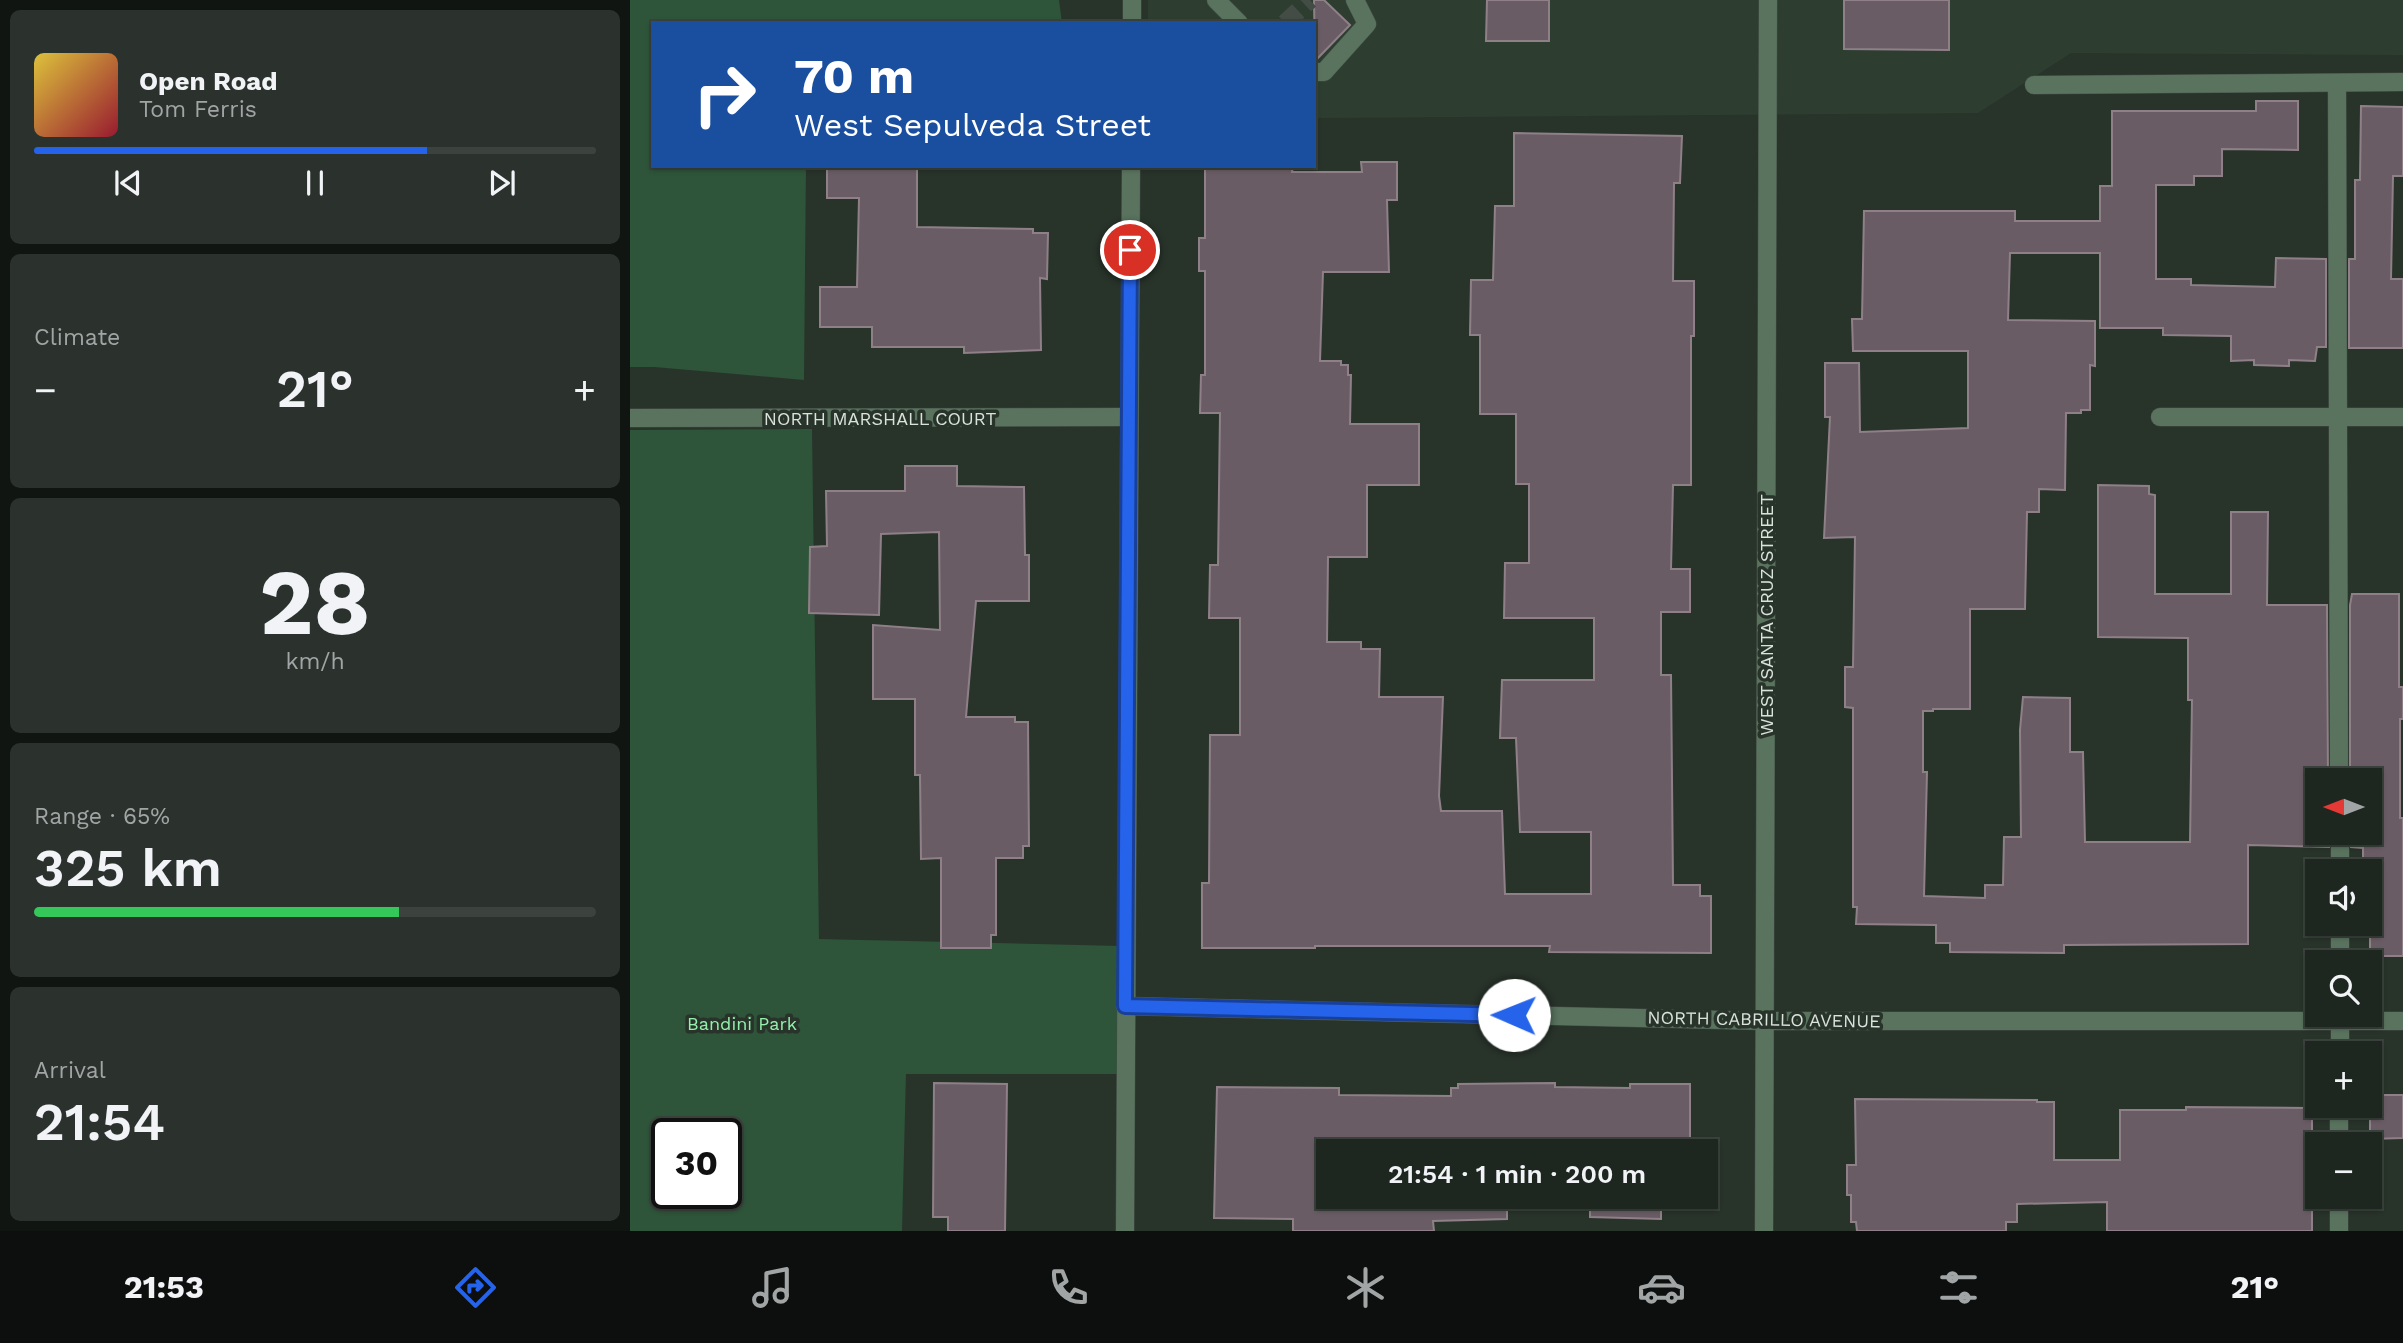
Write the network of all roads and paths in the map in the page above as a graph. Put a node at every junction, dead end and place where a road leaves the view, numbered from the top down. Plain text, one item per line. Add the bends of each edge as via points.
1 (1132, 0) edge
2 (1355, 0) edge
3 (1768, 0) edge
4 (1225, 3) edge
5 (1132, 21) edge
6 (1238, 21) edge
7 (1316, 72) edge
8 (2403, 82) edge
9 (2337, 83) junction
10 (2034, 85) dead end
11 (1131, 168) edge
12 (2339, 416) junction
13 (1129, 417) junction
14 (2160, 417) dead end
15 (2403, 417) edge
16 (630, 418) edge
17 (2339, 768) edge
18 (1125, 1006) junction
19 (2305, 1018) edge
20 (2382, 1020) edge
21 (1764, 1021) junction
22 (2403, 1021) edge
23 (2339, 1209) edge
24 (1125, 1231) edge
25 (1764, 1231) edge
26 (2339, 1231) edge

1 - 5 street
2 - 7 street via 1367,24 1324,72
3 - 21 street, WEST SANTA CRUZ STREET
4 - 6 street
8 - 9 street
9 - 10 street
9 - 12 street
11 - 13 street
12 - 14 street
12 - 15 street
12 - 17 street
13 - 16 street, NORTH MARSHALL COURT
13 - 18 street
18 - 21 street, NORTH CABRILLO AVENUE
18 - 24 street
19 - 21 street, NORTH CABRILLO AVENUE
20 - 22 street, NORTH CABRILLO AVENUE
21 - 25 street, WEST SANTA CRUZ STREET
23 - 26 street

